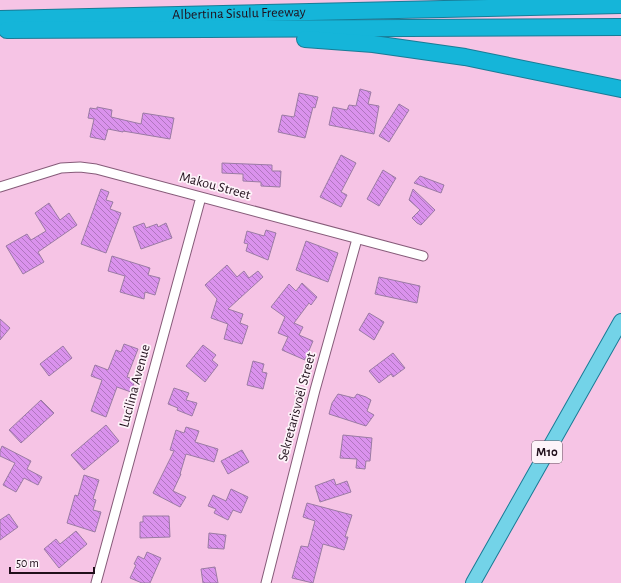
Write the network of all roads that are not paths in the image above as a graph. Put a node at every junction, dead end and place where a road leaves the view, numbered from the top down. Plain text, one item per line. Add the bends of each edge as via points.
1 (621, 4) edge
2 (0, 19) edge
3 (621, 27) edge
4 (104, 29) junction
5 (0, 30) edge
6 (621, 89) edge
7 (0, 187) edge
8 (201, 196) junction
9 (357, 239) junction
10 (423, 256) dead end
11 (621, 322) edge
12 (96, 583) edge
13 (266, 583) edge
14 (473, 583) edge

1 - 2 highway, Albertina Sisulu Freeway
3 - 4 highway
4 - 5 highway
4 - 6 highway via 146,34 315,39 373,44 465,57
7 - 8 street, Makou Street via 61,168 80,167
8 - 9 street, Makou Street
8 - 12 street, Lucilina Avenue
9 - 10 street, Makou Street
9 - 13 street, Sekretarisvoël Street
11 - 14 main road, M10

